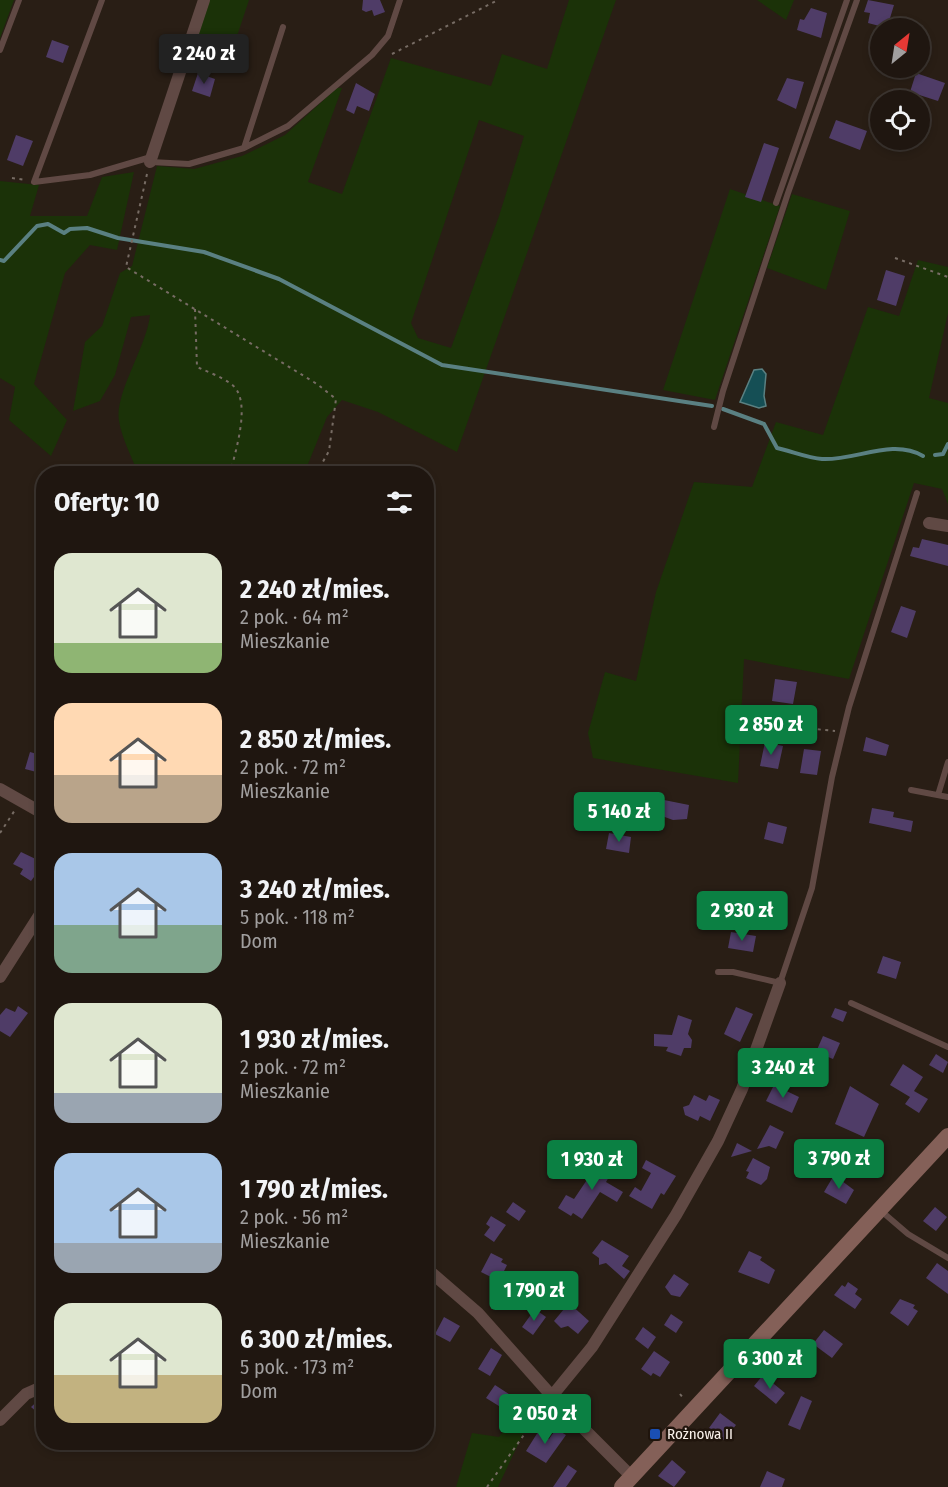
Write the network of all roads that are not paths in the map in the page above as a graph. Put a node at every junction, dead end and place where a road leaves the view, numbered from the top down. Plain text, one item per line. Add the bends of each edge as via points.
1 (19, 0) edge
2 (102, 0) edge
3 (204, 0) edge
4 (400, 0) edge
5 (847, 0) edge
6 (857, 0) edge
7 (283, 27) dead end
8 (0, 50) edge
9 (244, 148) junction
10 (151, 160) junction
11 (776, 203) dead end
12 (714, 427) dead end
13 (917, 493) dead end
14 (929, 523) dead end
15 (948, 526) edge
16 (948, 762) edge
17 (0, 789) edge
18 (911, 790) dead end
19 (938, 795) junction
20 (948, 797) edge
21 (36, 809) edge
22 (36, 921) edge
23 (718, 972) dead end
24 (0, 977) edge
25 (780, 983) junction
26 (851, 1003) dead end
27 (948, 1047) edge
28 (948, 1136) edge
29 (880, 1210) junction
30 (948, 1258) edge
31 (434, 1275) edge
32 (36, 1390) edge
33 (552, 1396) junction
34 (0, 1420) edge
35 (627, 1482) edge

1 - 8 lane
2 - 10 lane via 34,182 90,175
3 - 10 street
4 - 9 lane via 388,36 372,55 288,126
5 - 11 lane
6 - 12 lane via 781,215
7 - 9 lane
9 - 10 lane via 189,164
13 - 25 lane via 843,732 812,888
14 - 15 street
16 - 19 lane
17 - 21 street
18 - 19 lane
19 - 20 lane
22 - 24 street
23 - 25 lane
25 - 33 street via 742,1089 718,1141 592,1347
26 - 27 lane
28 - 29 main road
29 - 30 lane via 908,1234
29 - 35 main road
31 - 33 street via 478,1313
32 - 34 street via 26,1394
33 - 35 street

